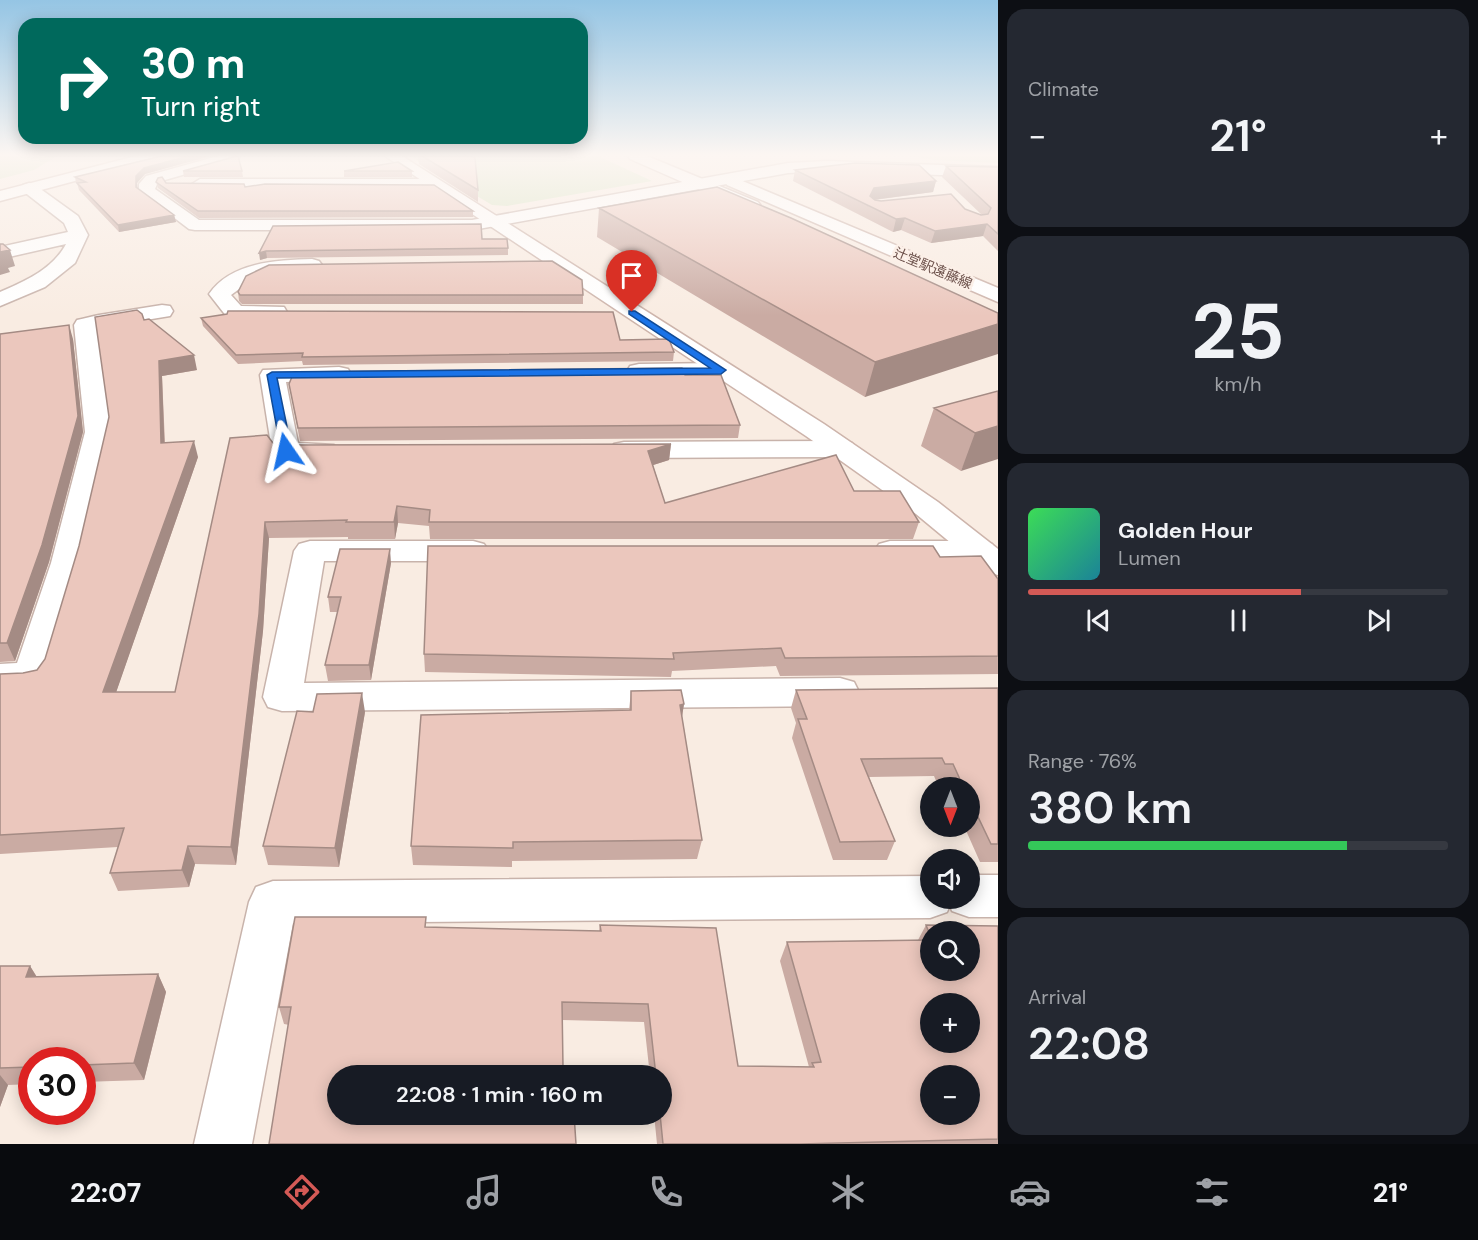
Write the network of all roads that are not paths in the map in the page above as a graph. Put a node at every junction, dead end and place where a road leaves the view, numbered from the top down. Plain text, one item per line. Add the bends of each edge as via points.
1 (58, 209) edge
2 (173, 209) edge
3 (474, 209) edge
4 (551, 209) edge
5 (759, 209) edge
6 (796, 209) edge
7 (491, 220) junction
8 (79, 235) junction
9 (0, 253) edge
10 (522, 263) edge
11 (556, 263) junction
12 (336, 265) edge
13 (998, 296) edge
14 (0, 300) edge
15 (162, 310) dead end
16 (293, 312) edge
17 (597, 312) edge
18 (632, 312) junction
19 (997, 315) edge
20 (721, 370) junction
21 (614, 371) edge
22 (366, 374) edge
23 (842, 449) junction
24 (594, 450) edge
25 (345, 451) edge
26 (502, 551) edge
27 (861, 551) edge
28 (990, 558) edge
29 (0, 677) edge
30 (879, 691) edge
31 (980, 896) edge
32 (998, 896) edge
33 (920, 897) edge
34 (223, 1144) edge

1 - 8 street via 72,220
2 - 7 street via 195,225 473,225
3 - 7 street
4 - 7 street
5 - 19 street, 辻堂駅遠藤線
6 - 13 street, 辻堂駅遠藤線
7 - 11 street
8 - 9 street
8 - 14 street via 68,259 38,283
10 - 11 street
11 - 18 street
12 - 16 street via 267,266 246,274 219,294 235,312
15 - 29 street via 75,326 98,432 67,563 31,676
17 - 18 street
18 - 20 street
20 - 21 street
20 - 23 street
22 - 25 street via 272,375 286,451
23 - 24 street
23 - 28 street
26 - 30 street via 310,551 282,697
27 - 28 street
31 - 32 street
33 - 34 street via 273,902

